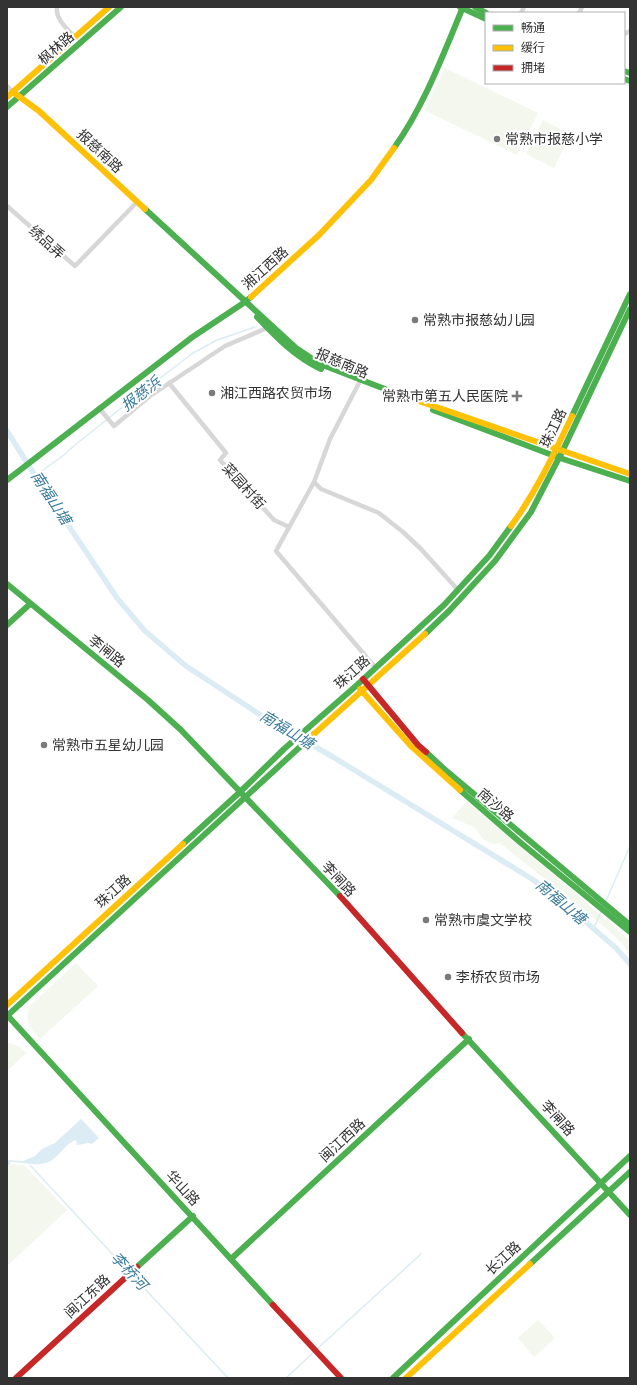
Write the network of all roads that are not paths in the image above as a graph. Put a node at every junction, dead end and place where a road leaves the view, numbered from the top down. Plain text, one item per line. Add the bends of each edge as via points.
1 (57, 7) edge
2 (109, 7) edge
3 (121, 7) edge
4 (475, 7) edge
5 (462, 8) edge
6 (485, 12) edge
7 (485, 19) edge
8 (75, 37) junction
9 (80, 43) junction
10 (7, 86) edge
11 (13, 92) junction
12 (20, 96) junction
13 (7, 97) edge
14 (7, 107) edge
15 (137, 202) junction
16 (7, 206) edge
17 (630, 294) edge
18 (245, 302) junction
19 (630, 310) edge
20 (267, 328) junction
21 (169, 383) junction
22 (359, 383) junction
23 (99, 408) junction
24 (557, 448) junction
25 (563, 450) junction
26 (553, 455) junction
27 (560, 458) junction
28 (630, 474) edge
29 (7, 480) edge
30 (630, 481) edge
31 (314, 482) junction
32 (289, 527) junction
33 (7, 584) edge
34 (458, 590) junction
35 (30, 604) junction
36 (7, 625) edge
37 (375, 667) junction
38 (363, 679) junction
39 (357, 685) junction
40 (369, 686) junction
41 (363, 691) junction
42 (240, 792) junction
43 (245, 798) junction
44 (600, 903) junction
45 (606, 909) junction
46 (630, 925) edge
47 (630, 932) edge
48 (7, 1005) edge
49 (7, 1016) edge
50 (469, 1040) junction
51 (630, 1156) edge
52 (630, 1172) edge
53 (600, 1183) junction
54 (608, 1192) junction
55 (630, 1215) edge
56 (193, 1216) junction
57 (231, 1258) junction
58 (16, 1378) edge
59 (341, 1378) edge
60 (393, 1378) edge
61 (406, 1378) edge

1 - 8 street via 57,15
2 - 8 main road, 枫林路
3 - 9 main road, 枫林路
4 - 6 main road
5 - 7 main road
5 - 18 main road, 湘江西路 via 429,87 401,138 371,180 319,235
8 - 9 street
8 - 11 main road, 枫林路
9 - 12 main road, 枫林路
10 - 11 street, 报慈南路
11 - 12 main road, 报慈南路
11 - 13 main road, 枫林路
12 - 14 main road, 枫林路
12 - 15 main road, 报慈南路
15 - 16 street, 绣品弄 via 75,266
15 - 18 main road, 报慈南路
17 - 24 main road, 珠江路
18 - 20 main road, 报慈南路
18 - 23 main road, 湘江西路 via 191,338
18 - 24 main road, 报慈南路 via 296,348 320,364 393,392
19 - 25 main road, 珠江路
20 - 21 street via 224,346
20 - 22 main road, 报慈南路 via 313,366
21 - 23 street via 114,426
21 - 32 street, 菜园村街 via 226,453 220,460 274,520
22 - 26 main road, 报慈南路
22 - 31 street via 330,440
23 - 29 main road, 湘江西路
24 - 25 main road, 报慈南路
24 - 26 main road, 珠江路
25 - 27 main road, 珠江路
25 - 28 main road, 报慈南路
26 - 27 main road, 报慈南路
26 - 34 main road, 珠江路 via 524,508 489,556
27 - 30 main road, 报慈南路
27 - 40 main road, 珠江路 via 531,512 495,562 449,611
31 - 32 street
31 - 34 street via 322,489 379,513 421,549
32 - 37 street via 276,551
33 - 35 main road, 李闸路
34 - 37 main road, 珠江路
35 - 36 main road
35 - 42 main road, 李闸路 via 148,700 181,730
37 - 38 main road, 珠江路
38 - 39 main road, 珠江路
38 - 40 main road, 南沙路
39 - 41 main road, 南沙路
39 - 42 main road, 珠江路 via 284,749
40 - 41 main road, 珠江路
40 - 44 main road, 南沙路 via 418,745
41 - 43 main road, 珠江路
41 - 44 main road, 南沙路 via 411,746 521,843
42 - 43 main road, 李闸路
42 - 48 main road, 珠江路
43 - 49 main road, 珠江路
43 - 50 main road, 李闸路 via 340,897
44 - 45 main road, 南沙路
45 - 46 main road, 南沙路
45 - 47 main road, 南沙路
49 - 56 main road, 华山路
50 - 53 main road, 李闸路
50 - 57 main road, 闽江西路
51 - 53 main road, 长江路
52 - 54 main road, 长江路
53 - 54 main road, 李闸路
53 - 60 main road, 长江路
54 - 55 main road, 李闸路
54 - 61 main road, 长江路
56 - 57 main road, 华山路
56 - 58 main road, 闽江东路
57 - 59 main road, 华山路

